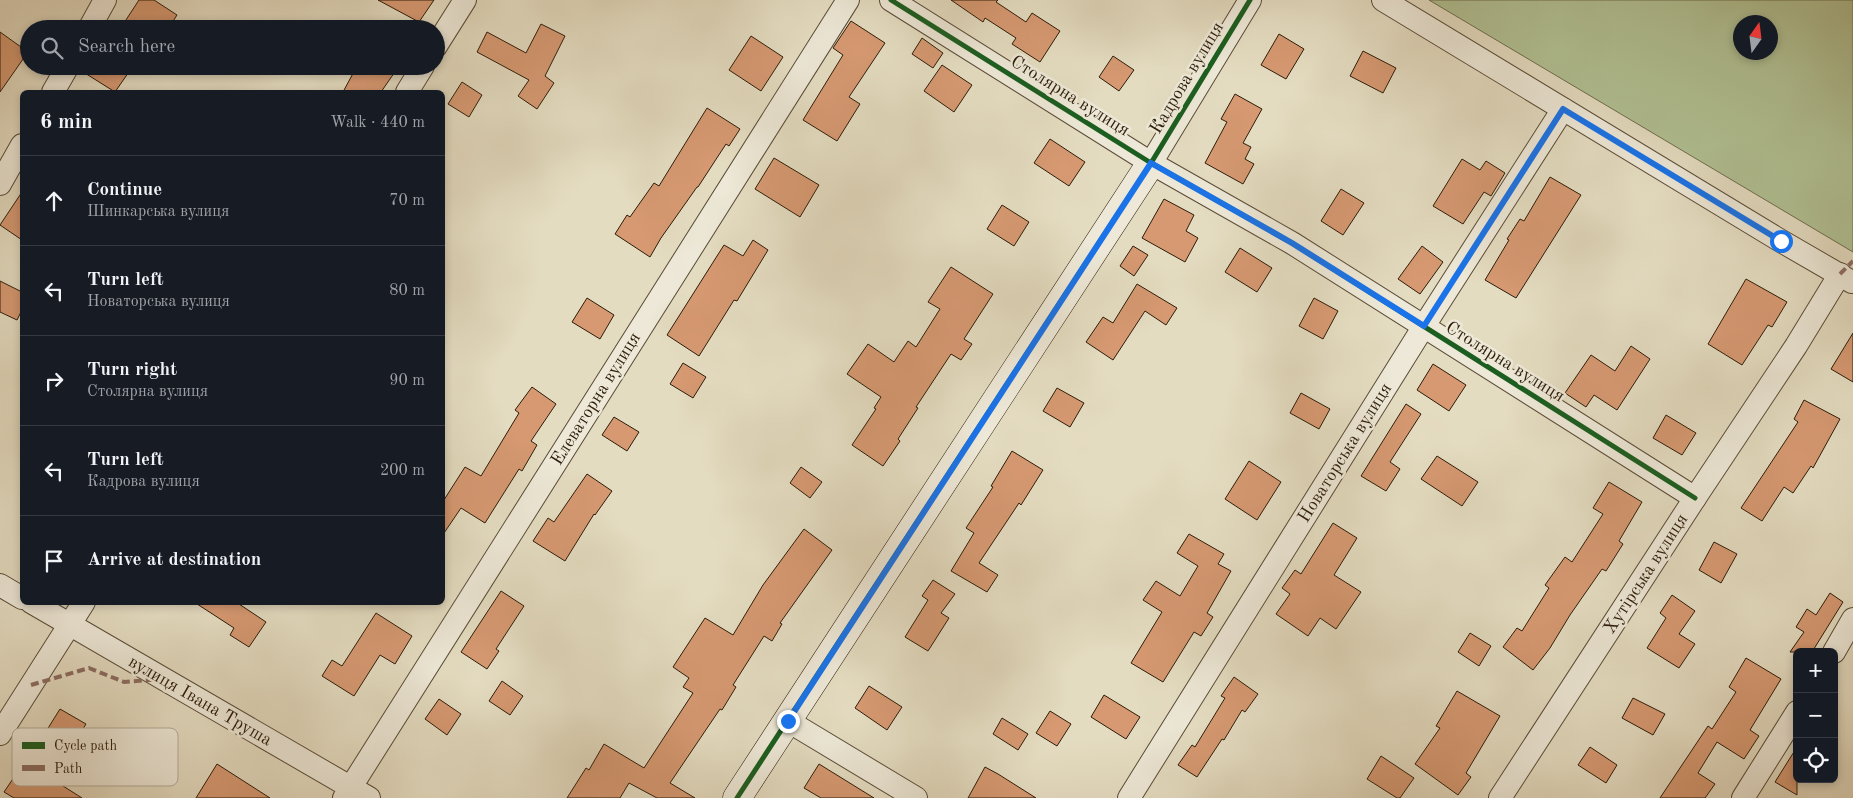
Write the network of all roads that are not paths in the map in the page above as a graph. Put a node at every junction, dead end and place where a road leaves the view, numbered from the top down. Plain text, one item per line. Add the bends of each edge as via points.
1 (105, 0) edge
2 (465, 0) edge
3 (848, 0) edge
4 (891, 0) edge
5 (1250, 0) edge
6 (1383, 0) edge
7 (94, 20) edge
8 (445, 32) edge
9 (62, 75) edge
10 (417, 75) edge
11 (53, 90) edge
12 (408, 90) edge
13 (1563, 109) junction
14 (20, 149) edge
15 (1151, 163) junction
16 (0, 184) edge
17 (1847, 278) edge
18 (1424, 326) junction
19 (1695, 498) junction
20 (0, 585) edge
21 (20, 597) edge
22 (36, 605) edge
23 (82, 605) edge
24 (1853, 619) edge
25 (70, 625) junction
26 (1836, 648) edge
27 (1793, 718) edge
28 (788, 721) junction
29 (0, 734) edge
30 (354, 795) edge
31 (737, 798) edge
32 (916, 798) edge
33 (1129, 798) edge
34 (1500, 798) edge
35 (1743, 798) edge

1 - 7 street
2 - 8 street
3 - 30 street, Елеваторна вулиця
4 - 15 street, Столярна вулиця
5 - 15 street, Кадрова вулиця
6 - 13 street
9 - 11 street
10 - 12 street
13 - 17 street
13 - 18 street, Новаторська вулиця
14 - 16 street
15 - 18 street, Столярна вулиця via 1292,243
15 - 28 street, Кадрова вулиця
17 - 19 street, Хутірська вулиця via 1796,346
18 - 19 street, Столярна вулиця
18 - 33 street, Новаторська вулиця
19 - 34 street, Хутірська вулиця
20 - 21 street
22 - 25 street, вулиця Івана Труша
23 - 25 street
24 - 26 street
25 - 29 street
25 - 30 street, вулиця Івана Труша
27 - 35 street
28 - 31 street, Кадрова вулиця
28 - 32 street

